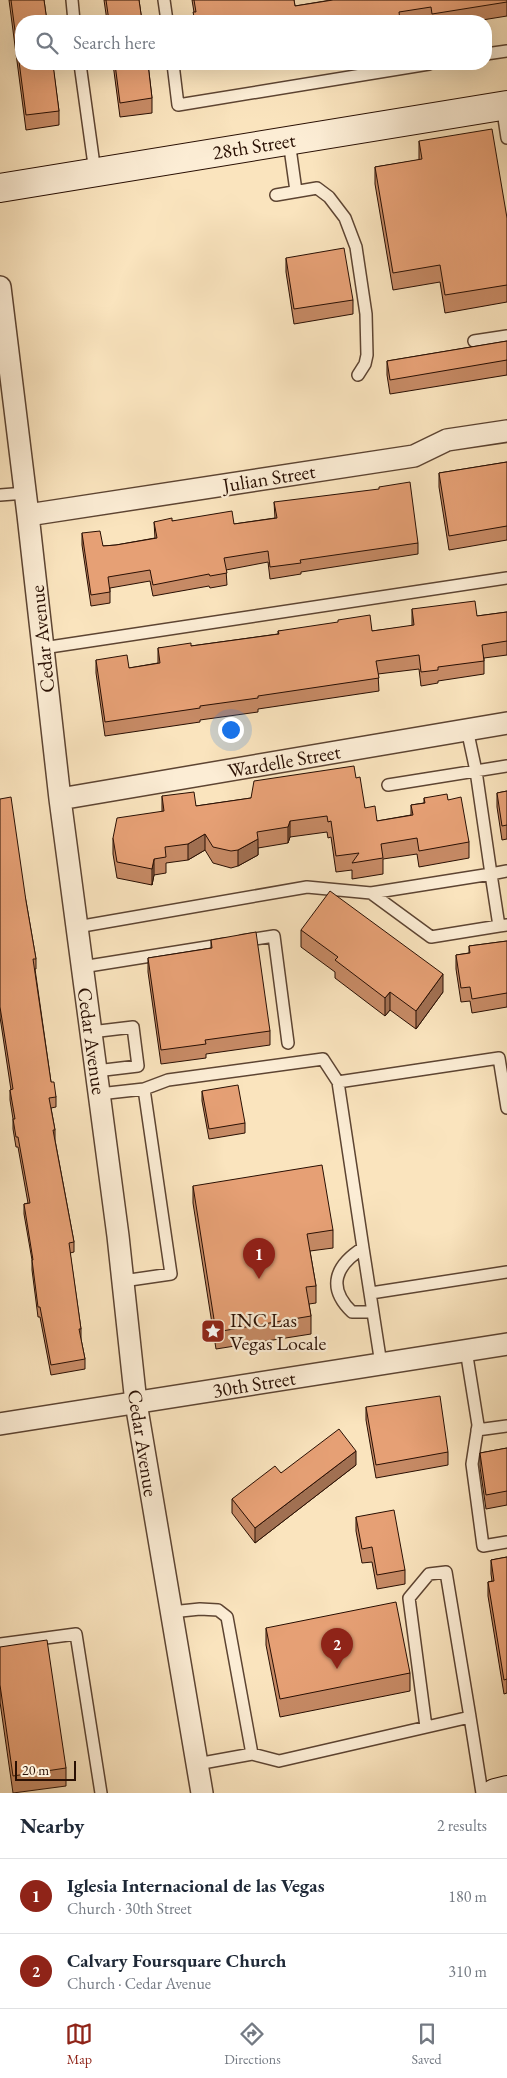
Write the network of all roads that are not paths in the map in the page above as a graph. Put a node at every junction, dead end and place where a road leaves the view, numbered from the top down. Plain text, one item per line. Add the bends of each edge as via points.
1 (72, 0) edge
2 (164, 0) edge
3 (73, 15) edge
4 (166, 15) edge
5 (507, 51) edge
6 (492, 53) edge
7 (81, 70) edge
8 (174, 70) edge
9 (391, 70) edge
10 (505, 105) edge
11 (507, 138) edge
12 (289, 140) junction
13 (95, 172) junction
14 (0, 188) edge
15 (296, 191) junction
16 (276, 195) dead end
17 (0, 287) edge
18 (507, 336) edge
19 (474, 341) dead end
20 (358, 375) dead end
21 (507, 431) edge
22 (26, 493) junction
23 (0, 495) edge
24 (28, 515) junction
25 (507, 578) edge
26 (43, 648) junction
27 (507, 723) edge
28 (467, 729) junction
29 (507, 766) edge
30 (476, 771) junction
31 (388, 785) dead end
32 (60, 799) junction
33 (507, 871) edge
34 (490, 874) junction
35 (372, 893) junction
36 (503, 926) edge
37 (77, 927) junction
38 (82, 967) junction
39 (91, 1032) junction
40 (288, 1043) dead end
41 (96, 1071) junction
42 (338, 1082) junction
43 (144, 1089) junction
44 (99, 1094) junction
45 (507, 1108) edge
46 (363, 1248) junction
47 (507, 1272) edge
48 (123, 1281) junction
49 (371, 1293) junction
50 (373, 1312) junction
51 (507, 1344) edge
52 (466, 1350) junction
53 (381, 1364) junction
54 (136, 1403) junction
55 (0, 1424) edge
56 (507, 1426) edge
57 (477, 1430) junction
58 (507, 1542) edge
59 (171, 1612) junction
60 (0, 1644) edge
61 (470, 1717) junction
62 (426, 1727) junction
63 (252, 1754) junction
64 (197, 1764) junction
65 (507, 1790) edge
66 (101, 1793) edge
67 (202, 1793) edge
68 (482, 1793) edge
69 (495, 1793) edge

1 - 3 lane
2 - 4 lane
5 - 6 lane
7 - 13 lane
8 - 9 lane via 178,104
10 - 11 lane
10 - 12 street, 28th Street
12 - 13 street, 28th Street
12 - 15 lane
13 - 14 street, 28th Street
15 - 16 lane
15 - 20 lane via 317,188 335,204 353,235 366,314 367,355
17 - 22 street, Cedar Avenue
18 - 19 lane
21 - 24 street, Julian Street via 447,440 414,456
22 - 23 lane
22 - 24 street, Cedar Avenue
24 - 26 street, Cedar Avenue
25 - 26 lane
26 - 32 street, Cedar Avenue
27 - 28 street, Wardelle Street
28 - 30 lane
28 - 32 street, Wardelle Street
29 - 30 lane
30 - 31 lane
30 - 34 lane
32 - 37 street, Cedar Avenue
33 - 34 lane
34 - 35 lane
34 - 36 lane
35 - 36 lane via 431,937
35 - 37 lane via 307,887
37 - 38 street, Cedar Avenue
38 - 39 street, Cedar Avenue
38 - 40 lane via 274,936
39 - 41 street, Cedar Avenue
39 - 41 lane via 133,1027 136,1046 138,1066
41 - 44 street, Cedar Avenue
42 - 43 lane via 323,1059 168,1080
42 - 45 lane via 499,1058
42 - 46 lane
43 - 44 lane
43 - 48 lane via 171,1274
44 - 48 street, Cedar Avenue
46 - 49 lane
46 - 50 lane via 350,1256 340,1271 336,1286 342,1302 352,1312
47 - 49 lane
48 - 54 street, Cedar Avenue
49 - 50 lane
50 - 53 lane
51 - 52 street, 30th Street
52 - 53 street, 30th Street
52 - 57 lane
53 - 54 street, 30th Street
54 - 55 street, 30th Street
54 - 59 street, Cedar Avenue
56 - 57 lane
57 - 58 lane via 472,1464 483,1546
59 - 63 lane via 200,1608 218,1610 227,1617
59 - 64 street, Cedar Avenue
60 - 66 lane via 76,1634
61 - 62 lane
61 - 62 lane via 446,1572 429,1574 409,1598
61 - 68 lane
62 - 63 lane via 279,1761
63 - 64 lane
64 - 67 street, Cedar Avenue
65 - 69 street

